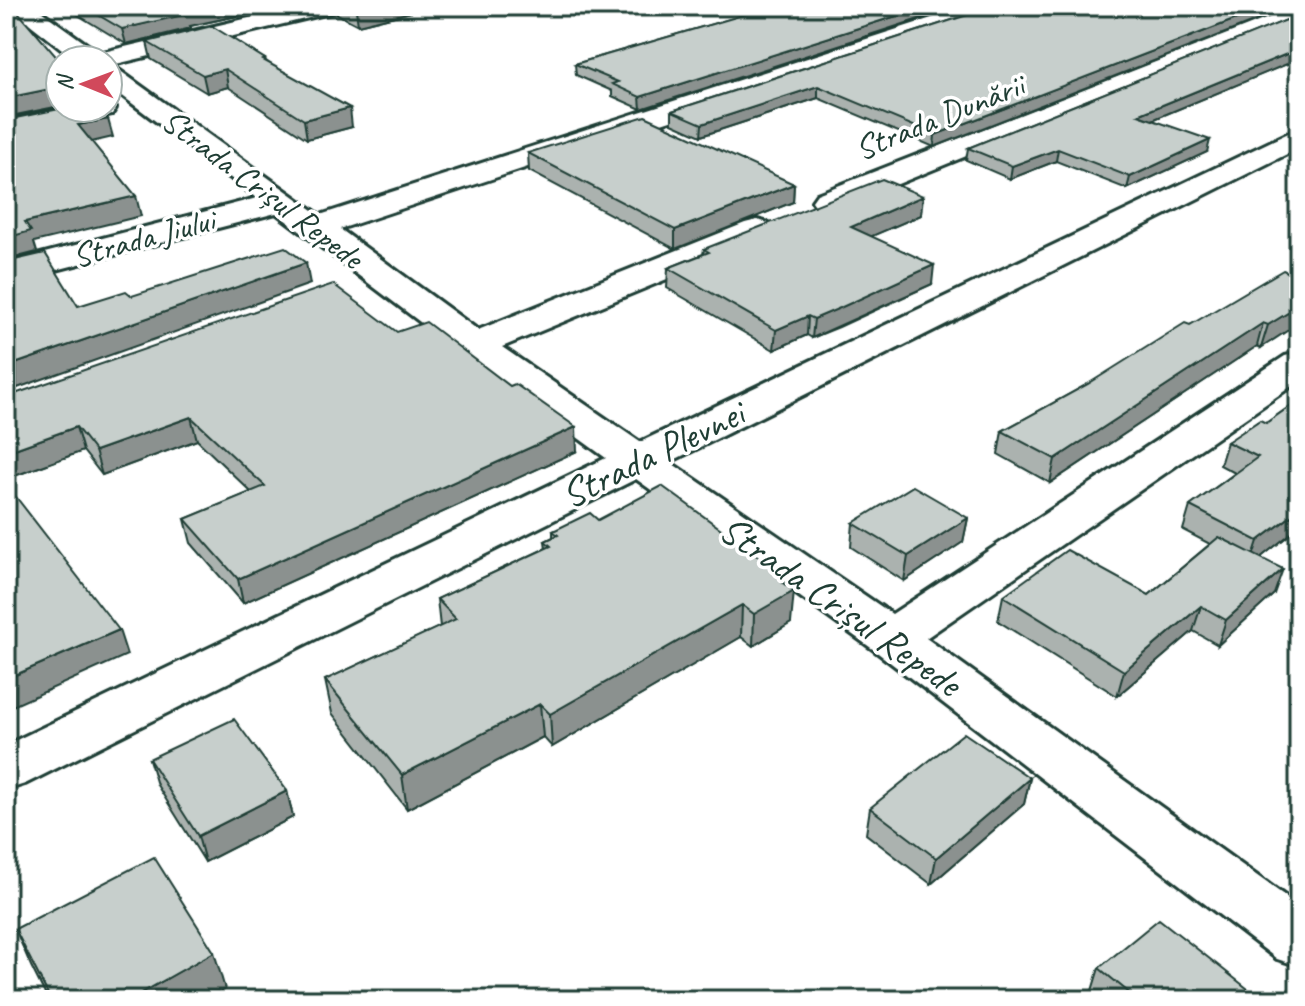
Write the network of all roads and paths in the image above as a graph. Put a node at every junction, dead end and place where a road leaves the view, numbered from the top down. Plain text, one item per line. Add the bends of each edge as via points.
1 (19, 6) edge
2 (330, 6) edge
3 (993, 6) edge
4 (295, 10) edge
5 (1299, 12) edge
6 (43, 24) junction
7 (6, 31) edge
8 (70, 44) edge
9 (124, 54) edge
10 (124, 84) edge
11 (144, 99) junction
12 (124, 103) edge
13 (44, 121) edge
14 (6, 129) edge
15 (1299, 137) edge
16 (280, 202) junction
17 (807, 210) edge
18 (778, 222) edge
19 (314, 227) junction
20 (6, 273) edge
21 (379, 275) junction
22 (336, 290) edge
23 (474, 345) junction
24 (1299, 364) edge
25 (635, 461) junction
26 (892, 638) junction
27 (6, 769) edge
28 (1299, 940) edge

1 - 6 street
2 - 4 street
3 - 19 street
4 - 9 street
5 - 17 street, Strada Dunării
6 - 7 street
6 - 8 street
10 - 11 street, Strada Crișul Repede
11 - 12 street
11 - 16 street, Strada Crișul Repede
13 - 14 street
15 - 25 street, Strada Plevnei
16 - 19 street, Strada Crișul Repede
16 - 20 street, Strada Jiului
18 - 23 street
19 - 21 street, Strada Crișul Repede
21 - 22 street, Strada Crișul Repede
21 - 23 street, Strada Crișul Repede
23 - 25 street, Strada Crișul Repede
24 - 26 street
25 - 26 street, Strada Crișul Repede
25 - 27 street, Strada Plevnei
26 - 28 street, Strada Crișul Repede

